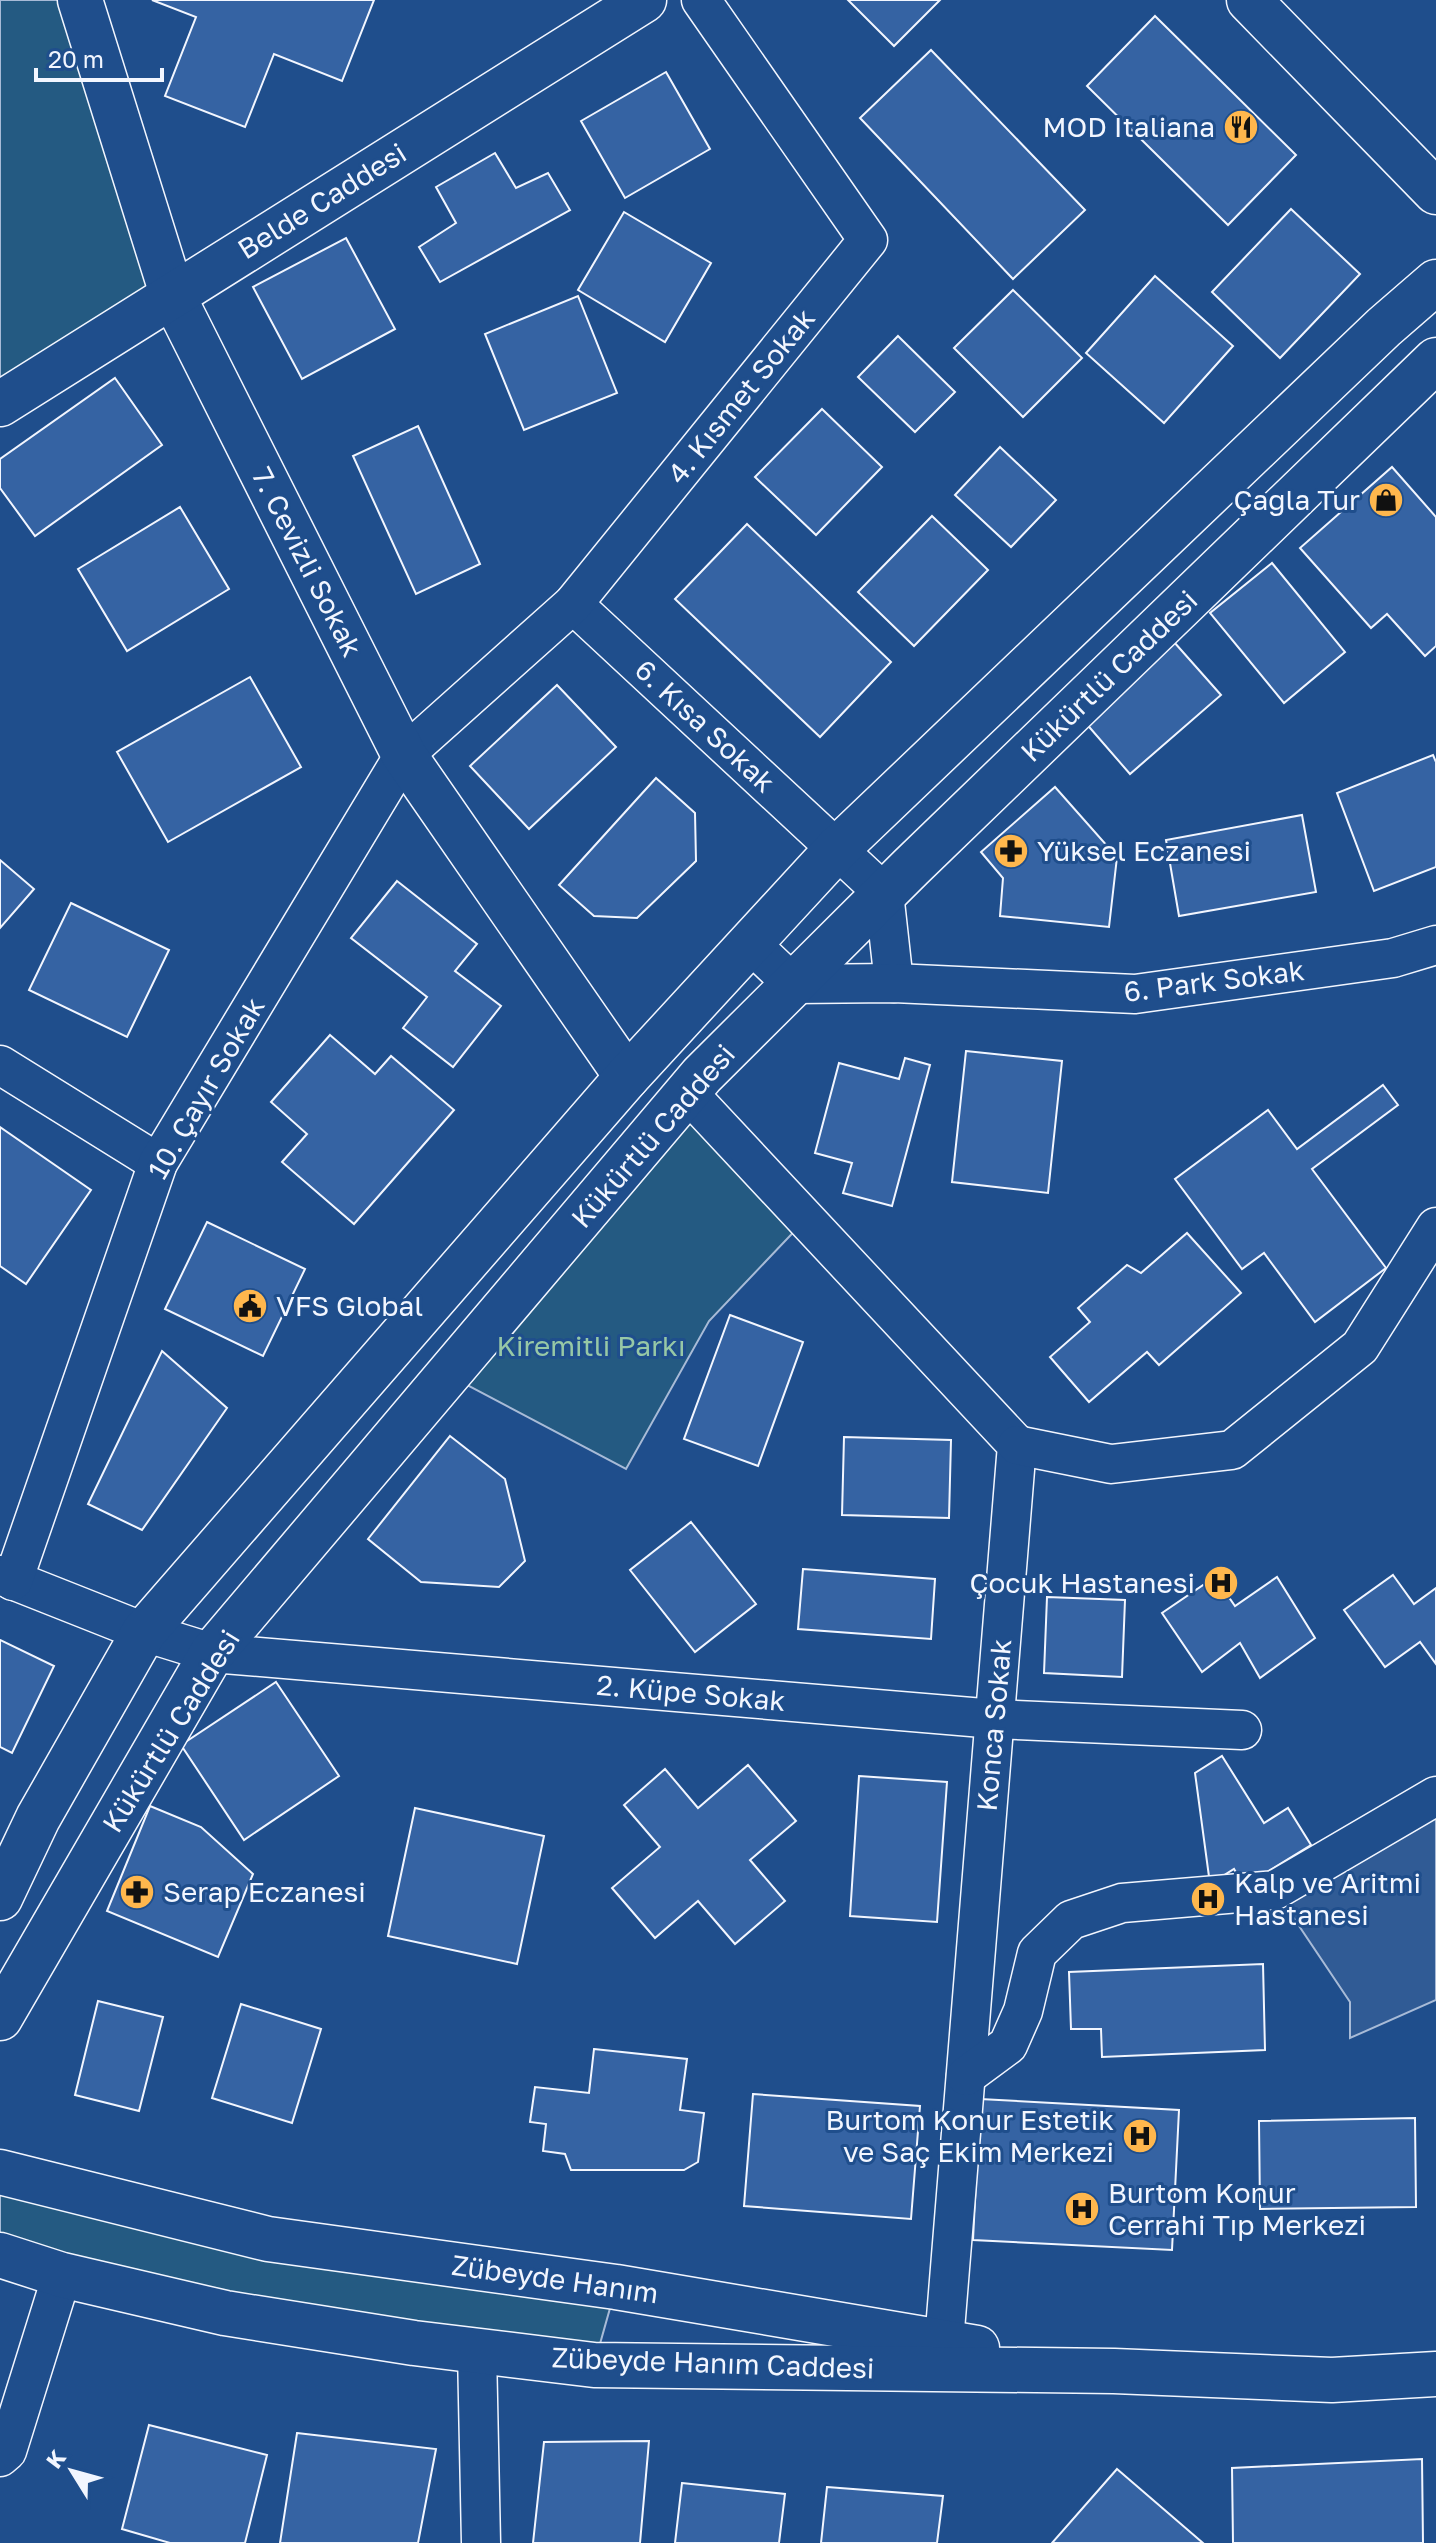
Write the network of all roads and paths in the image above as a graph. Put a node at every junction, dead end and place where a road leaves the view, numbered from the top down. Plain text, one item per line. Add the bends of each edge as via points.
1 (80, 0) edge
2 (644, 0) edge
3 (701, 0) edge
4 (1249, 0) edge
5 (1436, 192) edge
6 (1436, 282) edge
7 (172, 294) junction
8 (1436, 360) edge
9 (0, 404) edge
10 (573, 604) junction
11 (404, 755) junction
12 (837, 849) junction
13 (884, 893) junction
14 (751, 944) junction
15 (1436, 945) edge
16 (894, 983) junction
17 (793, 984) junction
18 (0, 1065) edge
19 (627, 1077) junction
20 (687, 1092) junction
21 (158, 1163) junction
22 (1436, 1227) edge
23 (1017, 1445) junction
24 (7, 1578) edge
25 (144, 1632) junction
26 (212, 1653) junction
27 (995, 1719) junction
28 (1242, 1730) dead end
29 (1436, 1796) edge
30 (0, 1898) edge
31 (0, 2018) edge
32 (966, 2076) junction
33 (0, 2172) edge
34 (0, 2255) edge
35 (62, 2275) junction
36 (944, 2342) junction
37 (477, 2351) junction
38 (1114, 2371) junction
39 (1436, 2374) edge
40 (0, 2457) edge
41 (481, 2543) edge

1 - 7 main road, 7. Cevizli Sokak
2 - 7 main road, Belde Caddesi
3 - 10 street, 4. Kısmet Sokak via 868,240
4 - 5 main road
6 - 12 main road, Kükürtlü Caddesi
7 - 9 main road, Belde Caddesi
7 - 11 main road, 7. Cevizli Sokak
8 - 13 main road, Kükürtlü Caddesi
10 - 11 street, 4. Kısmet Sokak
10 - 12 street, 6. Kısa Sokak
11 - 19 main road, 7. Cevizli Sokak
11 - 21 street, 10. Çayır Sokak
12 - 13 street, 6. Kısa Sokak
12 - 14 main road, Kükürtlü Caddesi
13 - 16 street
13 - 17 main road, Kükürtlü Caddesi
14 - 17 street
14 - 19 main road, Kükürtlü Caddesi
15 - 16 street, 6. Park Sokak via 1393,958 1135,994
16 - 17 street, 6. Park Sokak
17 - 20 main road, Kükürtlü Caddesi
18 - 21 street
19 - 25 main road, Kükürtlü Caddesi
20 - 23 street
20 - 26 main road, Kükürtlü Caddesi
21 - 24 street, 10. Çayır Sokak
22 - 23 street via 1360,1347 1232,1450 1111,1464
23 - 27 street, Konca Sokak
24 - 25 street, 2. Küpe Sokak
25 - 26 street, 2. Küpe Sokak
25 - 30 main road, Kükürtlü Caddesi via 38,1818
26 - 27 street, 2. Küpe Sokak
26 - 31 main road, Kükürtlü Caddesi
27 - 28 street, 2. Küpe Sokak
27 - 32 street, Konca Sokak
29 - 32 street via 1275,1890 1122,1903 1071,1920 1037,1953 1023,2011 1008,2045
32 - 36 street, Konca Sokak
33 - 36 main road, Zübeyde Hanım via 268,2239 616,2287
34 - 35 main road, Zübeyde Hanım Caddesi
35 - 37 main road, Zübeyde Hanım Caddesi via 225,2313
35 - 40 street via 7,2451
36 - 38 main road, Zübeyde Hanım
37 - 38 main road, Zübeyde Hanım Caddesi via 594,2365
37 - 41 street
38 - 39 main road, Zübeyde Hanım Caddesi via 1332,2380

